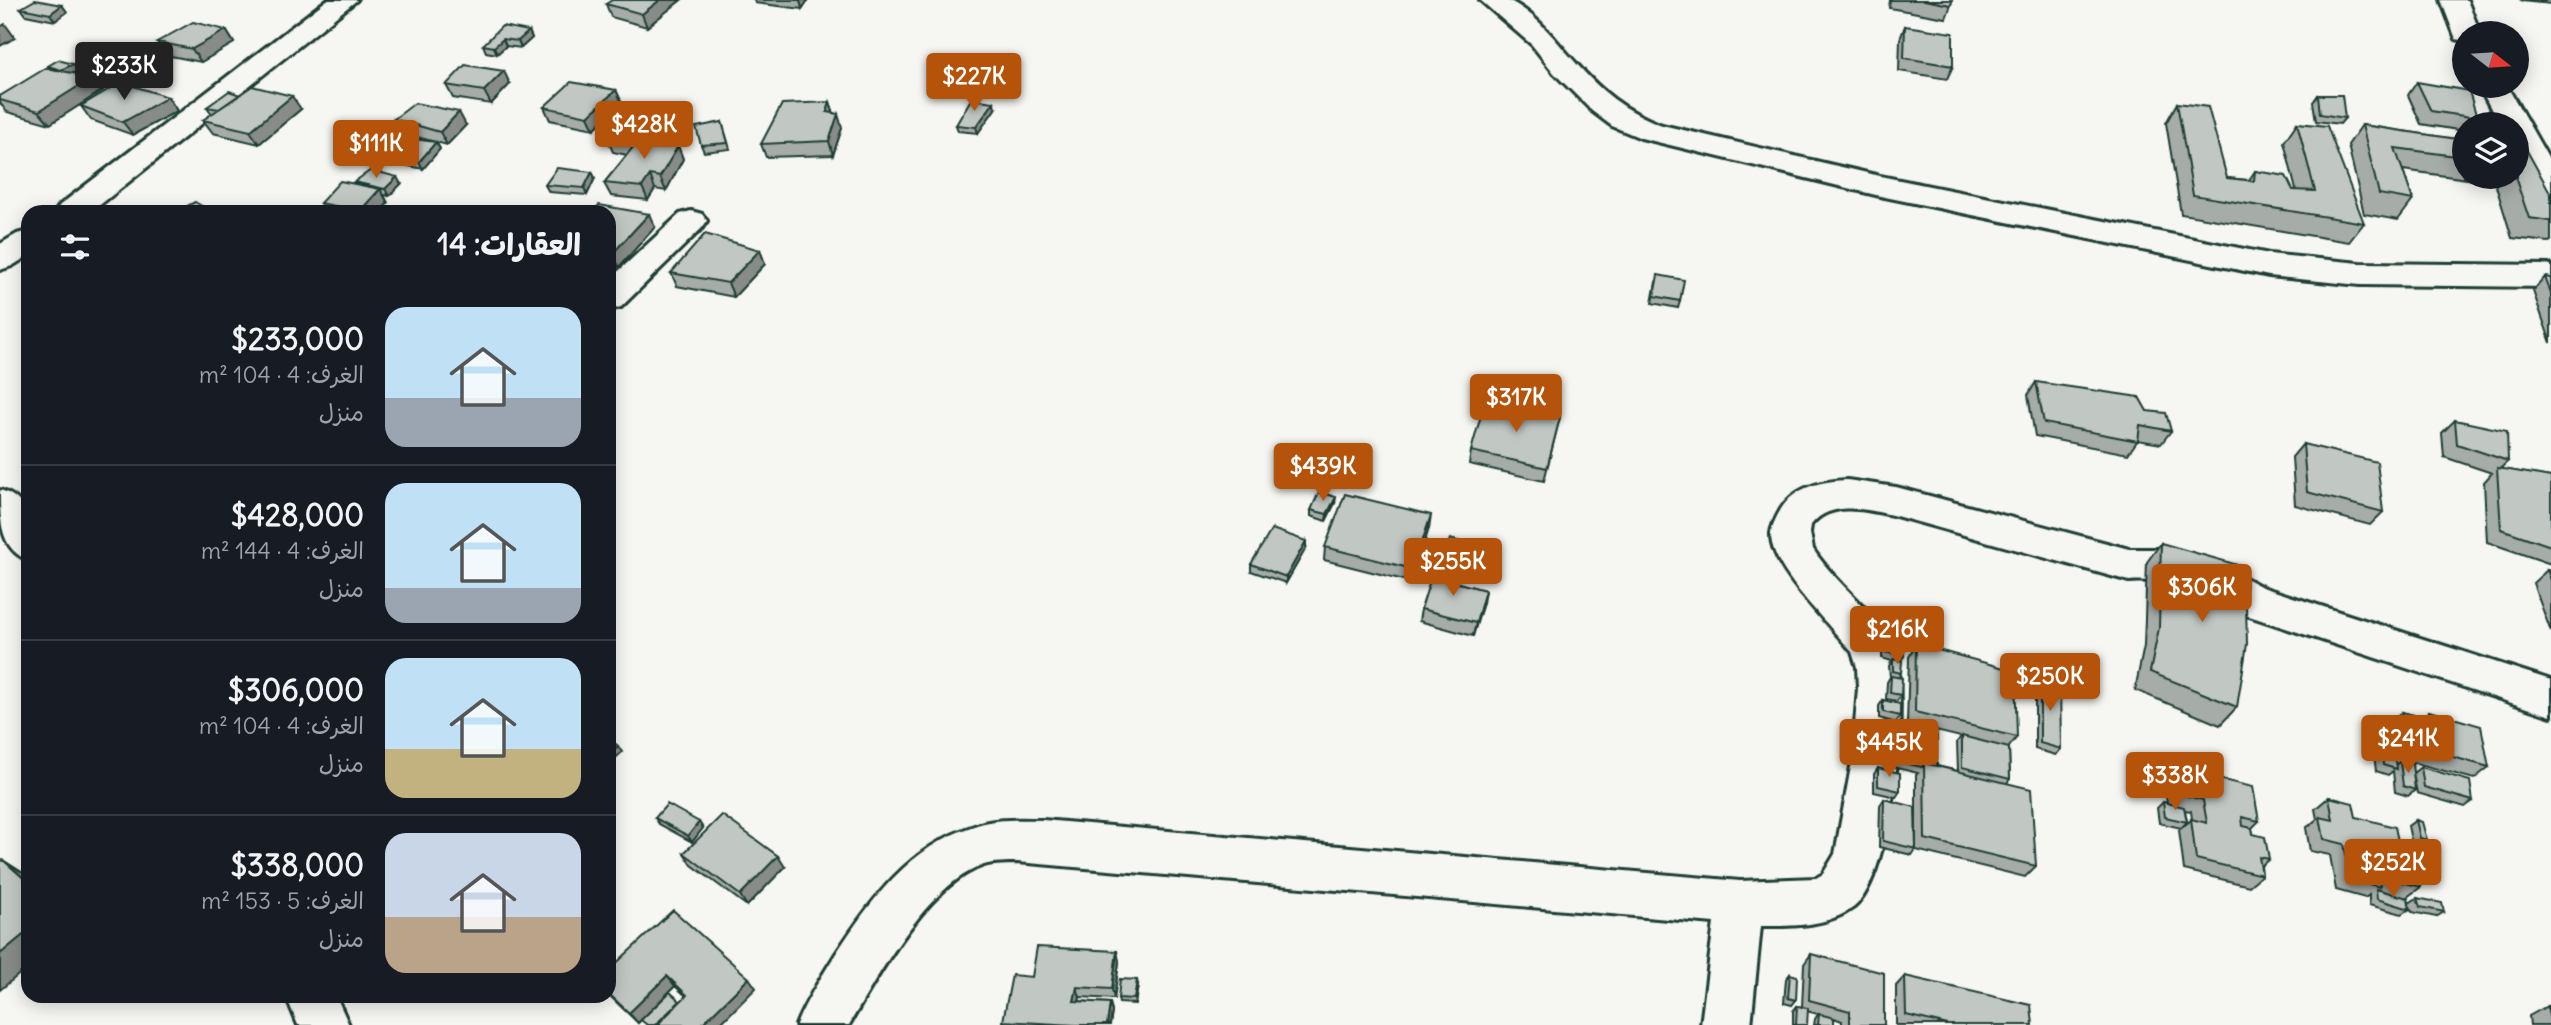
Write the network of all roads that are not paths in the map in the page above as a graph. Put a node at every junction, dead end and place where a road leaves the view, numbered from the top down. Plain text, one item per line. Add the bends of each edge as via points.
1 (344, 0) edge
2 (1493, 0) edge
3 (2455, 0) edge
4 (2462, 21) edge
5 (2500, 98) edge
6 (2551, 191) edge
7 (80, 205) edge
8 (691, 221) dead end
9 (21, 246) edge
10 (0, 260) edge
11 (2551, 276) edge
12 (616, 292) edge
13 (0, 505) edge
14 (21, 535) edge
15 (2551, 698) edge
16 (1740, 903) junction
17 (314, 1003) edge
18 (324, 1025) edge
19 (821, 1025) edge
20 (1726, 1025) edge

1 - 7 street
2 - 11 street via 1542,39 1602,105 1622,120 1652,132 1880,186 2269,265 2360,274
3 - 4 street
5 - 6 street
8 - 12 street
9 - 10 street
13 - 14 street
15 - 16 street via 2248,599 2229,585 2147,562 2129,565 1900,503 1828,495 1797,513 1791,543 1825,595 1874,652 1880,680 1861,848 1855,870 1830,898
16 - 19 street via 1005,841 952,856 924,879 894,913
16 - 20 street
17 - 18 street

